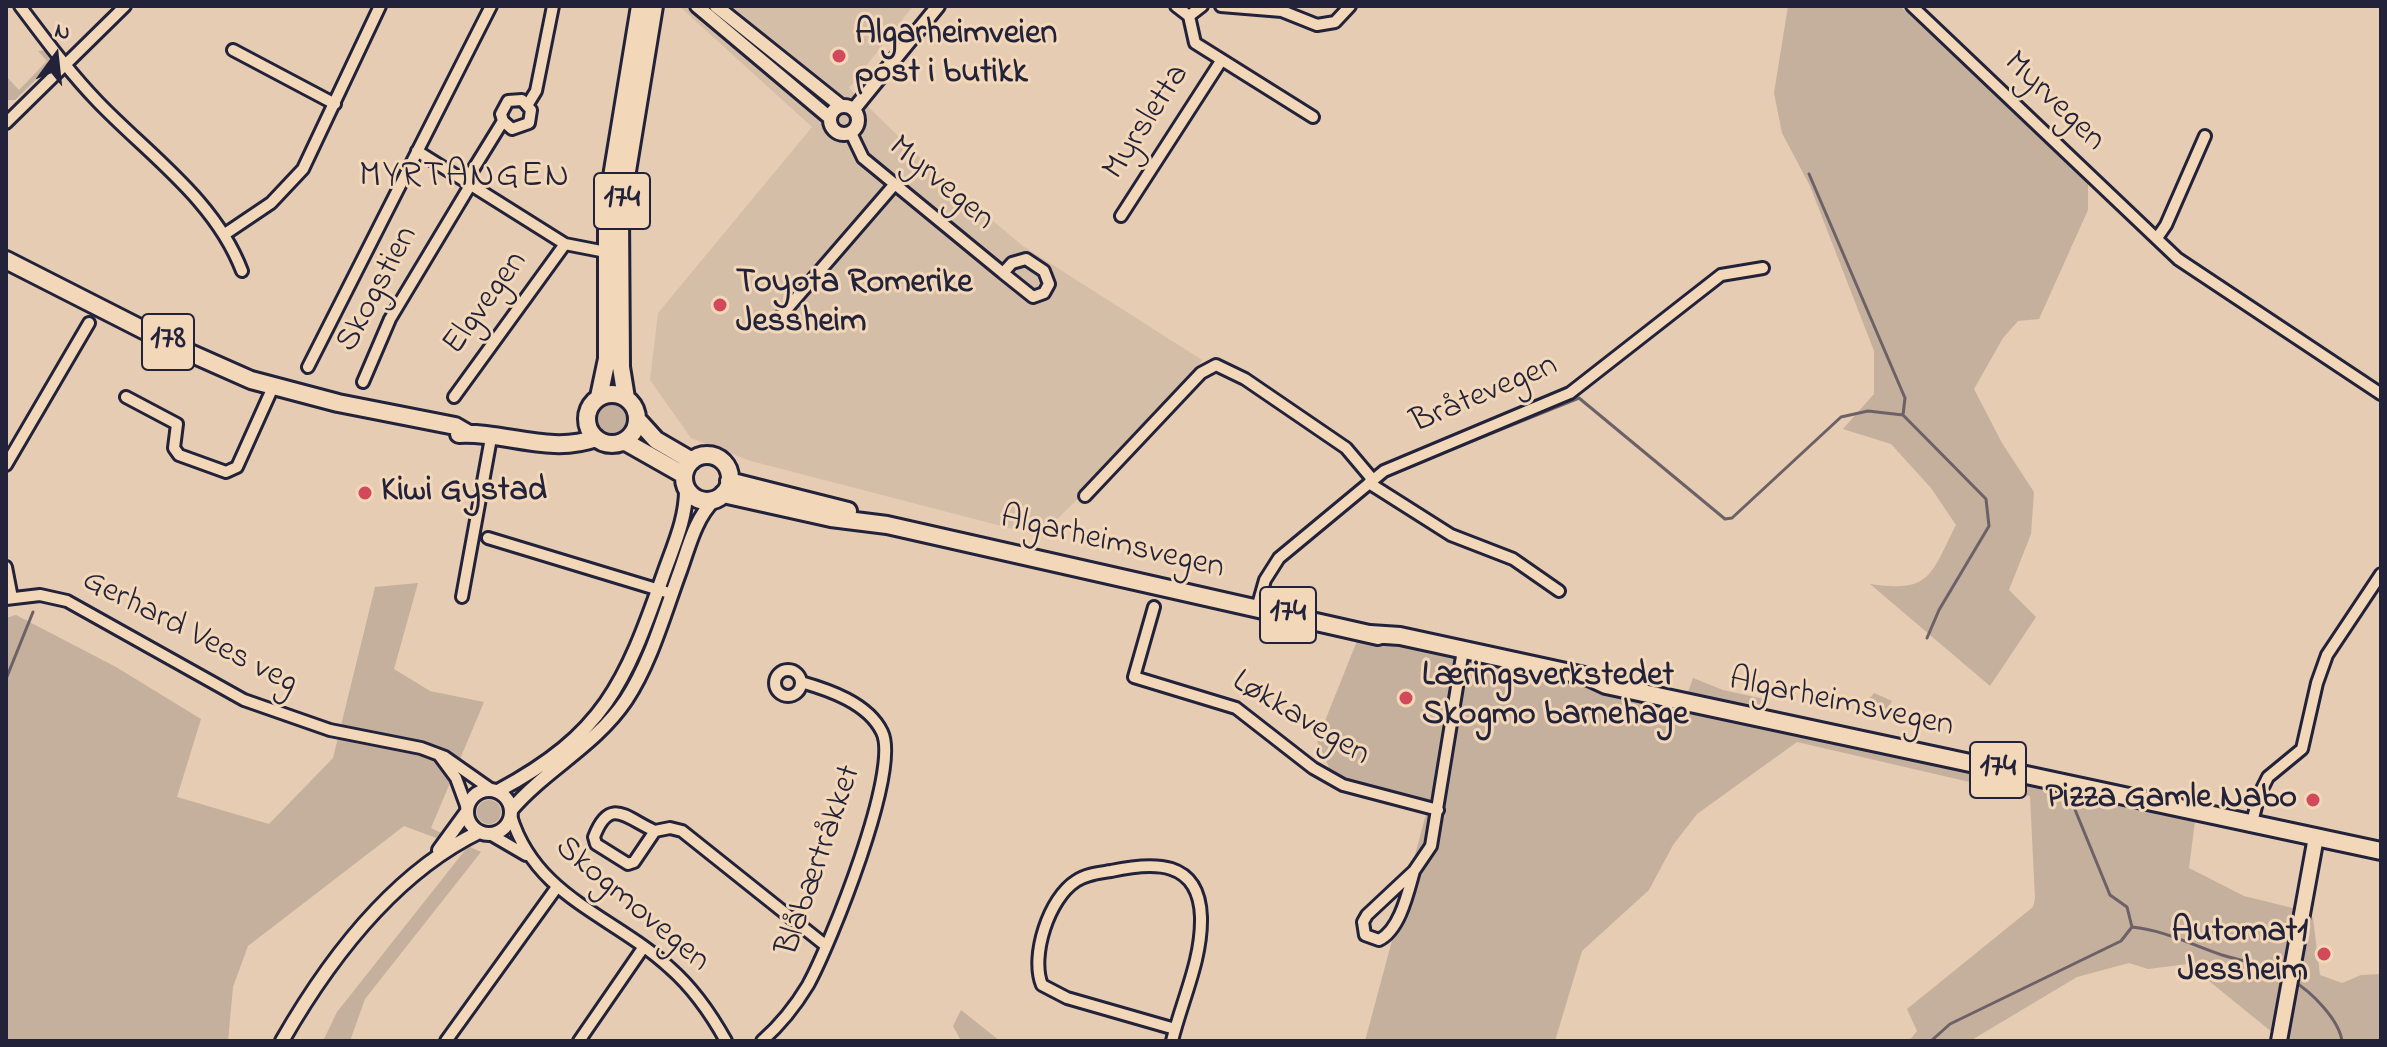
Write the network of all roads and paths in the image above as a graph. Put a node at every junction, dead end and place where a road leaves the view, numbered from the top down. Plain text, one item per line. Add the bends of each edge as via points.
1 (20, 6) edge
2 (125, 6) edge
3 (380, 6) edge
4 (491, 6) edge
5 (553, 6) edge
6 (640, 6) edge
7 (654, 6) edge
8 (697, 6) edge
9 (716, 6) edge
10 (938, 6) edge
11 (1176, 6) edge
12 (1202, 6) edge
13 (1221, 6) edge
14 (1240, 6) edge
15 (1350, 6) edge
16 (1912, 6) edge
17 (1189, 16) junction
18 (233, 50) dead end
19 (1221, 61) junction
20 (65, 67) junction
21 (335, 104) junction
22 (528, 104) junction
23 (841, 106) junction
24 (854, 109) junction
25 (1313, 117) dead end
26 (830, 118) junction
27 (503, 121) junction
28 (6, 123) edge
29 (851, 133) junction
30 (2205, 136) dead end
31 (417, 151) junction
32 (468, 183) junction
33 (894, 185) junction
34 (1121, 216) dead end
35 (225, 234) junction
36 (2157, 238) junction
37 (565, 244) junction
38 (606, 252) junction
39 (6, 260) edge
40 (1763, 268) dead end
41 (242, 271) dead end
42 (1003, 273) dead end
43 (779, 318) dead end
44 (89, 323) dead end
45 (308, 367) dead end
46 (363, 382) dead end
47 (273, 387) junction
48 (2381, 394) edge
49 (126, 397) dead end
50 (454, 397) dead end
51 (599, 397) junction
52 (626, 398) junction
53 (587, 415) junction
54 (637, 419) junction
55 (491, 438) junction
56 (596, 438) junction
57 (624, 441) junction
58 (545, 442) junction
59 (6, 465) edge
60 (687, 474) junction
61 (1371, 481) junction
62 (722, 491) junction
63 (1085, 496) dead end
64 (488, 538) dead end
65 (6, 567) edge
66 (2381, 574) edge
67 (658, 589) junction
68 (1559, 591) dead end
69 (671, 594) junction
70 (462, 597) dead end
71 (9, 598) edge
72 (1154, 607) dead end
73 (1257, 608) junction
74 (1463, 655) junction
75 (801, 682) dead end
76 (439, 755) junction
77 (495, 791) junction
78 (466, 810) junction
79 (1438, 810) junction
80 (511, 813) junction
81 (2251, 826) junction
82 (655, 831) junction
83 (484, 833) junction
84 (2315, 842) junction
85 (2381, 851) edge
86 (438, 853) junction
87 (526, 855) junction
88 (2381, 860) edge
89 (1414, 871) junction
90 (557, 887) junction
91 (825, 945) junction
92 (643, 948) junction
93 (1175, 1029) junction
94 (282, 1041) edge
95 (446, 1041) edge
96 (579, 1041) edge
97 (726, 1041) edge
98 (762, 1041) edge
99 (1172, 1041) edge
100 (2279, 1041) edge

1 - 20 street
2 - 20 street
3 - 21 street
4 - 31 street
5 - 22 street via 536,91
6 - 38 main road, 174 via 613,161
7 - 52 main road, 174 via 620,214
8 - 26 street
9 - 23 street
10 - 24 street, Myrvegen
11 - 17 street
12 - 17 street
13 - 14 street
14 - 15 street via 1282,11 1321,25 1335,22
16 - 36 street, Myrvegen
17 - 19 street, Myrsletta via 1191,39
18 - 21 street
19 - 25 street, Myrsletta
19 - 34 street, Myrsletta
20 - 28 street
20 - 35 street via 182,182
21 - 35 street via 293,182 257,215
22 - 27 street via 508,101
22 - 27 street via 532,117 523,128 512,129
23 - 24 street
23 - 26 street
24 - 29 street via 859,122
26 - 29 street via 834,131
27 - 32 street, Skogstien
29 - 33 street, Myrvegen via 863,158
30 - 36 street
31 - 32 street
31 - 45 street
32 - 37 street
32 - 46 street, Skogstien via 390,319
33 - 42 street, Myrvegen
33 - 43 street
35 - 41 street
36 - 48 street, Myrvegen via 2199,275
37 - 38 street
37 - 50 street, Elgvegen
38 - 51 main road, 174 via 607,359
39 - 47 main road, 178 via 212,364
40 - 61 street, Bråtevegen via 1721,275 1570,393 1395,465
44 - 59 street
47 - 49 street via 237,467 226,472 179,455 174,448 177,424
47 - 55 main road, 178
51 - 52 main road
51 - 53 main road, 174
52 - 54 main road, 174
53 - 56 main road
53 - 58 main road
54 - 57 main road
54 - 60 main road, 174
55 - 58 main road, 178
55 - 70 street
56 - 57 main road, 174 via 613,444
56 - 58 main road, 178
57 - 60 main road, 174
60 - 62 main road, 174 via 699,500
60 - 62 main road, 174 via 705,456 719,459 726,466
60 - 67 street via 684,512
61 - 63 street via 1346,448 1216,365 1201,373
61 - 68 street via 1451,535 1513,559
61 - 73 street, Bråtevegen via 1279,558
62 - 69 street via 700,516
62 - 73 main road, Algarheimsvegen / 174
64 - 67 street
65 - 71 street
66 - 81 street via 2327,655 2302,749 2268,777
67 - 69 street
67 - 77 street via 627,673 600,713 567,745
69 - 80 street via 638,679 611,721 528,790
71 - 76 street, Gerhard Vees veg via 40,595 67,601 215,687 275,712
72 - 79 street, Løkkavegen via 1134,677 1247,713 1313,768 1343,785
73 - 74 main road, Algarheimsvegen / 174
74 - 79 street
74 - 81 main road, Algarheimsvegen / 174 via 1552,680 1606,685
75 - 91 street, Blåbærtråkket via 868,714 882,732 886,750 873,817
76 - 77 street, Gerhard Vees veg
76 - 78 street via 456,778
77 - 78 street via 476,793
77 - 80 street via 507,799
78 - 83 street via 470,824
78 - 86 street
79 - 89 street via 1431,846
80 - 83 street via 506,826
80 - 87 street, Skogmovegen
81 - 84 main road, Algarheimsvegen / 174
82 - 82 street via 615,812 594,837 596,844 628,864
82 - 91 street via 670,828 699,841
83 - 86 street
83 - 87 street, Skogmovegen
84 - 85 main road, Algarheimsvegen / 174
84 - 88 main road, Algarheimsvegen / 174
84 - 100 main road
86 - 94 street via 361,930
87 - 90 street, Skogmovegen
89 - 89 street via 1367,915 1365,935 1379,940 1389,933
90 - 92 street, Skogmovegen
90 - 95 street
91 - 98 street, Blåbærtråkket via 807,987
92 - 96 street
92 - 97 street, Skogmovegen via 689,987
93 - 93 street via 1199,939 1201,914 1192,887 1176,871 1152,863 1073,882 1045,932 1037,959 1042,985 1067,998
93 - 99 street

